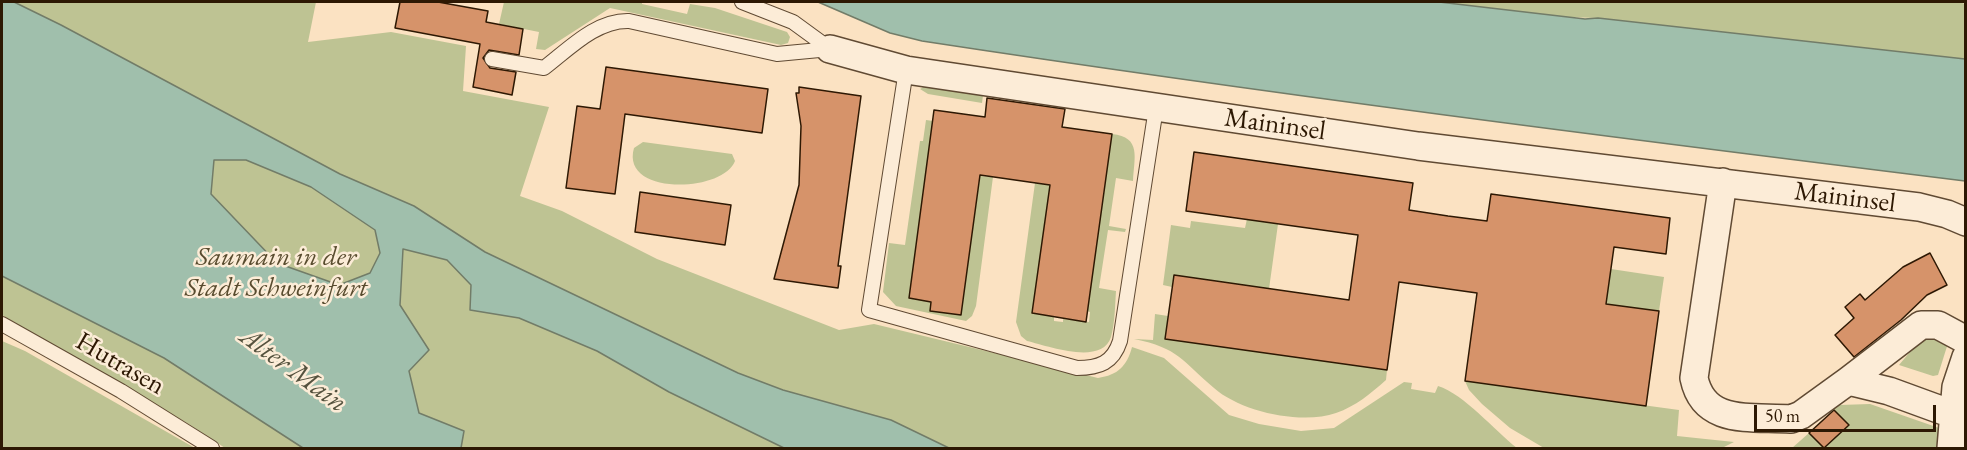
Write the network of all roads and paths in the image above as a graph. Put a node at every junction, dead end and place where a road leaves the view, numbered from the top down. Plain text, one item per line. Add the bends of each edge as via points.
1 (742, 2) edge
2 (830, 49) junction
3 (492, 58) dead end
4 (906, 70) junction
5 (1156, 108) junction
6 (1723, 182) junction
7 (1965, 222) edge
8 (2, 324) edge
9 (1965, 340) edge
10 (1965, 357) edge
11 (1848, 381) junction
12 (1952, 414) junction
13 (213, 448) edge
14 (1951, 448) edge

1 - 2 lane via 793,22
2 - 3 lane via 777,54 615,20 602,25 544,68
2 - 4 street, Maininsel
4 - 5 street, Maininsel
4 - 5 lane via 869,310 1077,368 1095,368 1108,362 1120,341
5 - 6 street, Maininsel via 1428,147
6 - 7 street, Maininsel via 1919,207
6 - 11 street via 1694,378 1697,394 1719,414 1791,419
8 - 13 lane, Hutrasen
9 - 11 street via 1938,325 1921,325
10 - 12 street
11 - 12 street
12 - 14 street

